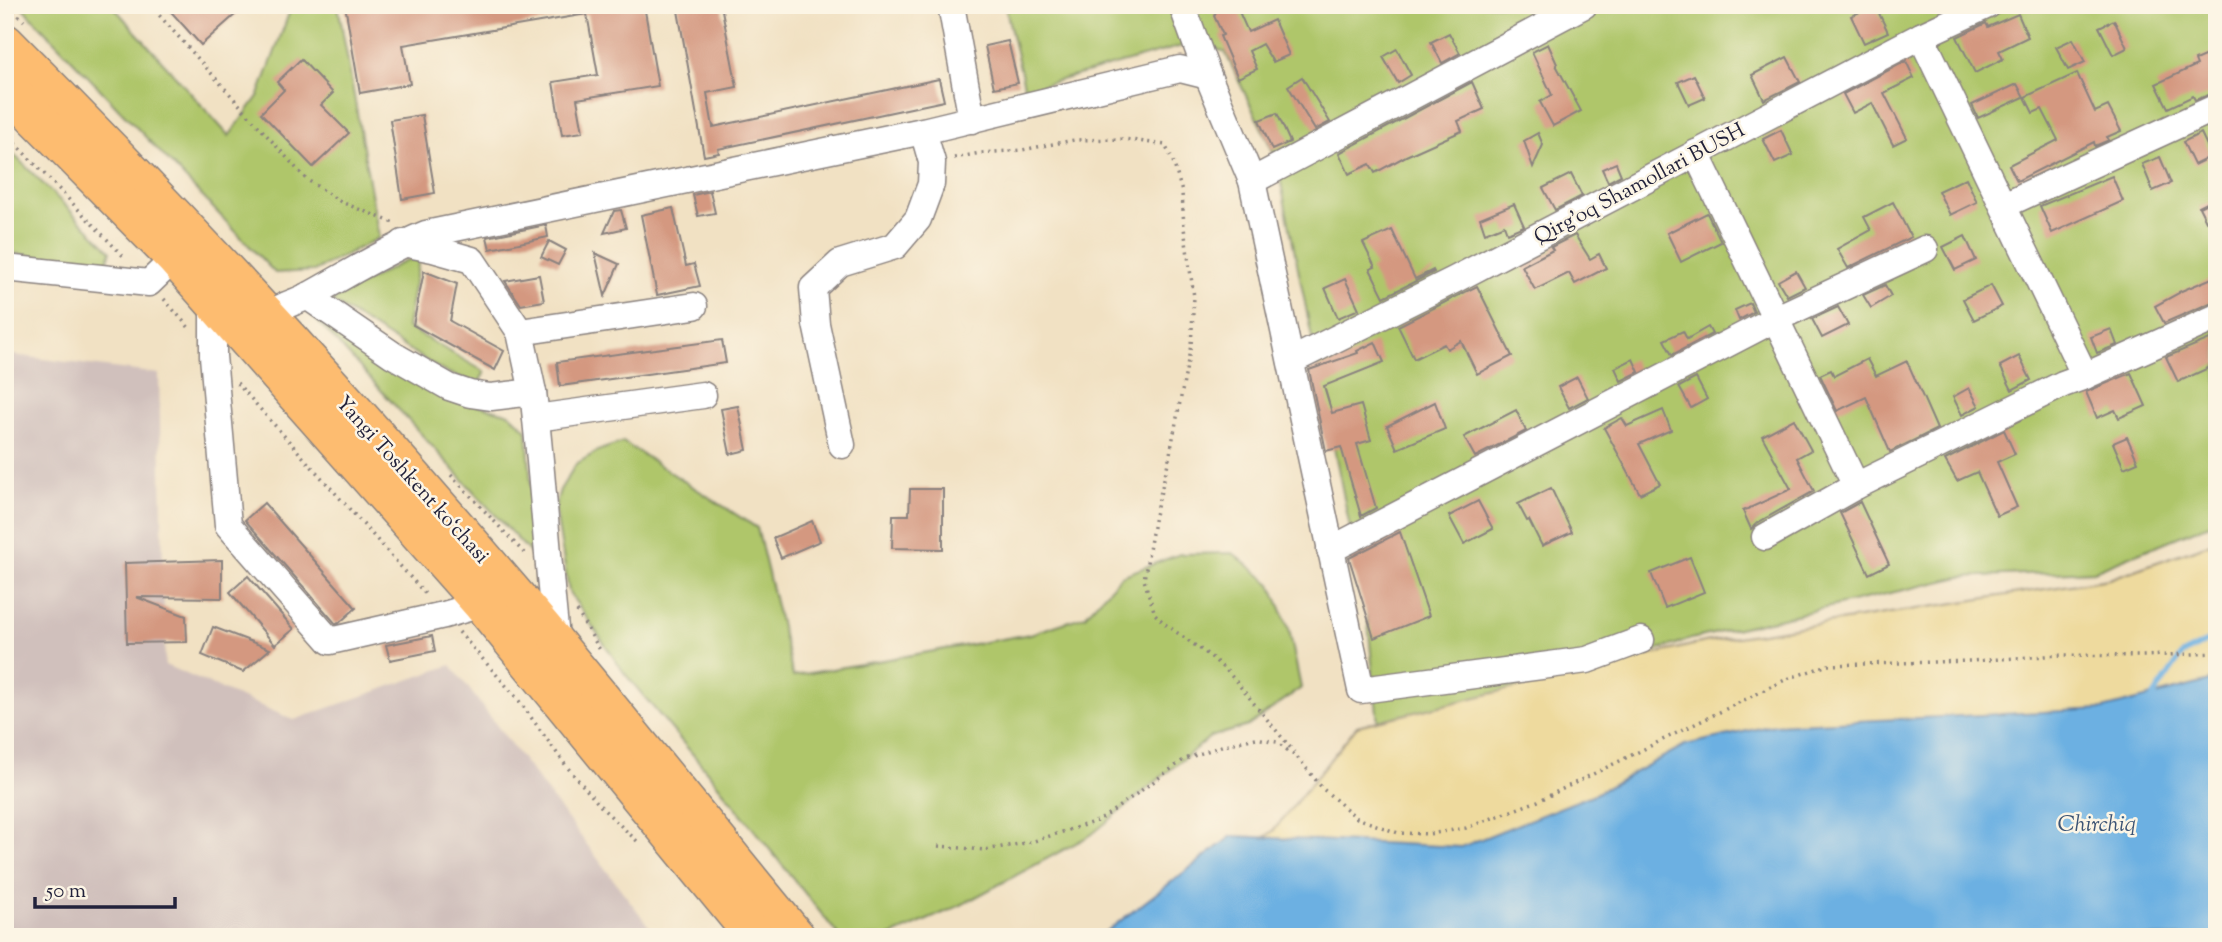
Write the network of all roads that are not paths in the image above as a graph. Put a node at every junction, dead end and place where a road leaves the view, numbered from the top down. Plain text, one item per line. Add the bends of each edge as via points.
1 (951, 5) edge
2 (1584, 5) edge
3 (1988, 5) edge
4 (1188, 7) edge
5 (1921, 36) junction
6 (5, 43) edge
7 (1209, 76) junction
8 (5, 86) edge
9 (2217, 107) edge
10 (972, 120) junction
11 (923, 131) junction
12 (1696, 153) junction
13 (1252, 181) junction
14 (2004, 205) junction
15 (414, 238) junction
16 (1925, 249) dead end
17 (5, 268) edge
18 (162, 271) junction
19 (307, 296) junction
20 (213, 299) junction
21 (694, 306) dead end
22 (267, 317) junction
23 (2217, 317) edge
24 (1775, 319) junction
25 (520, 332) junction
26 (1291, 361) junction
27 (2085, 376) junction
28 (533, 392) junction
29 (702, 395) dead end
30 (536, 418) junction
31 (842, 445) dead end
32 (1856, 486) junction
33 (1765, 537) dead end
34 (1330, 550) junction
35 (482, 604) junction
36 (1641, 640) dead end
37 (558, 647) junction
38 (755, 937) edge
39 (796, 937) edge

1 - 10 street
2 - 13 street
3 - 5 street, Qirg'oq Shamollari BUSH
4 - 7 street
5 - 12 street, Qirg'oq Shamollari BUSH
5 - 14 street
6 - 22 highway, Yangi Toshkent ko‘chasi
7 - 10 street via 1180,69
7 - 13 street
8 - 18 highway, Yangi Toshkent ko‘chasi
9 - 14 street
10 - 11 street
11 - 15 street
11 - 31 street via 932,162 931,184 918,219 895,246 840,263 813,288 816,324
12 - 24 street
12 - 26 street, Qirg'oq Shamollari BUSH
13 - 26 street
14 - 27 street
15 - 19 street
15 - 25 street via 433,249 472,260
16 - 24 street
17 - 18 street
18 - 20 highway, Yangi Toshkent ko‘chasi
19 - 22 street via 277,307
19 - 28 street via 449,387 491,397
20 - 35 highway, Yangi Toshkent ko‘chasi
20 - 35 street via 213,356 228,526 330,641
21 - 25 street
22 - 37 highway, Yangi Toshkent ko‘chasi
23 - 27 street
24 - 32 street
24 - 34 street
25 - 28 street
26 - 34 street
27 - 32 street
28 - 30 street
29 - 30 street
30 - 37 street
32 - 33 street
34 - 36 street via 1360,690 1587,660
35 - 38 highway, Yangi Toshkent ko‘chasi
37 - 39 highway, Yangi Toshkent ko‘chasi

